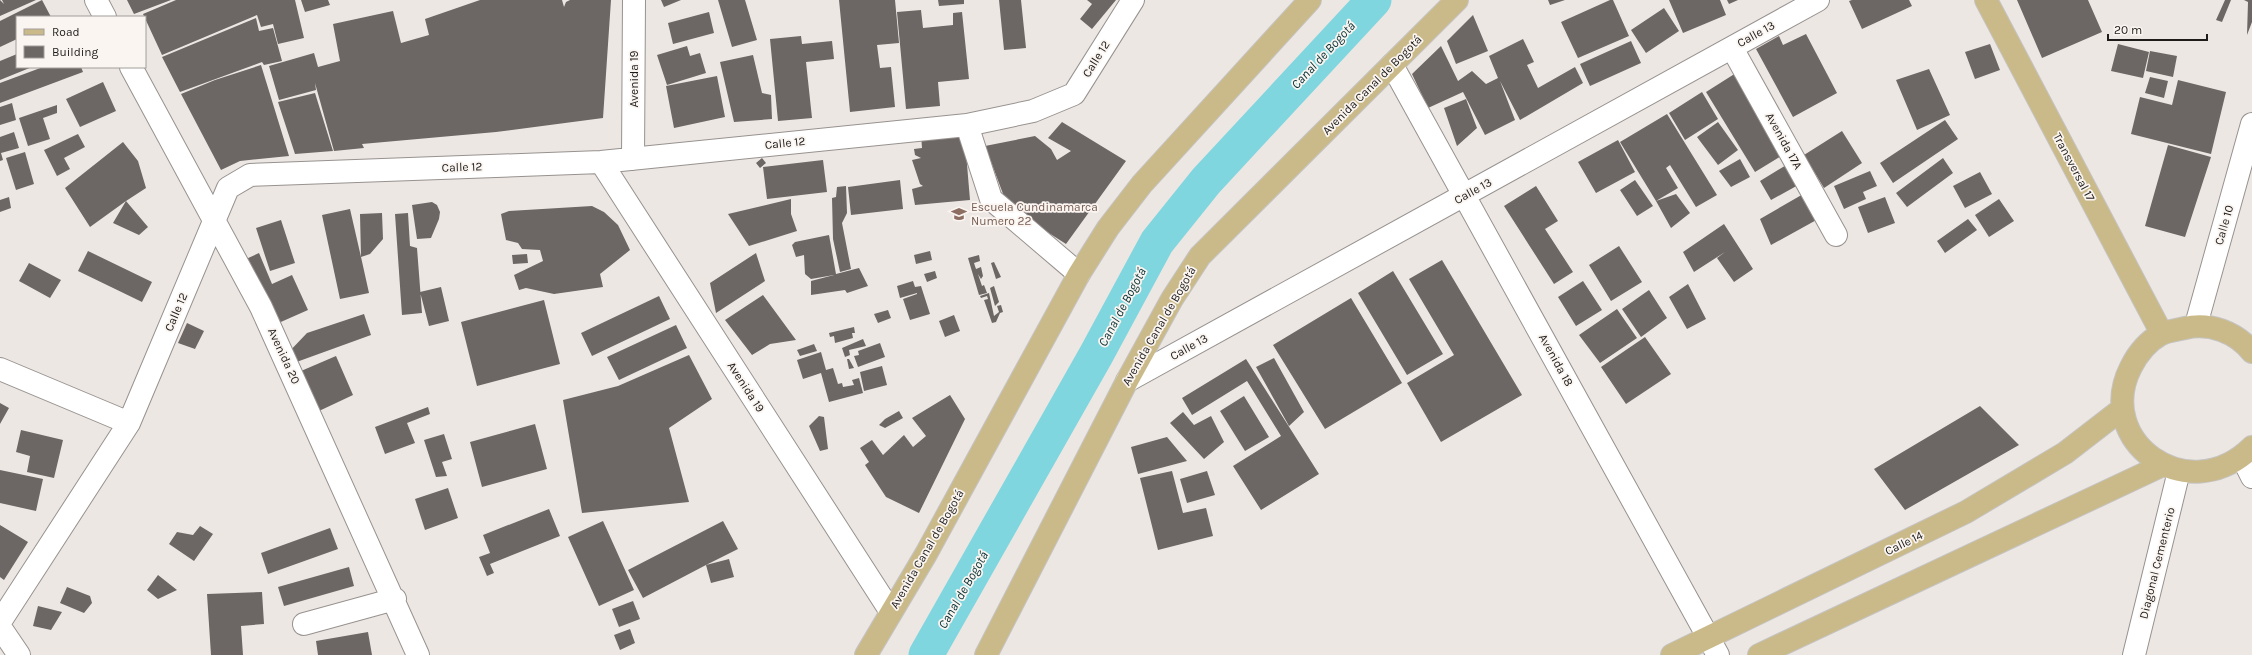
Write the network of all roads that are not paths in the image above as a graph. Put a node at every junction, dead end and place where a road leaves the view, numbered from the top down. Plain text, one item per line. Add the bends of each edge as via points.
1 (96, 0) edge
2 (634, 0) edge
3 (1133, 0) edge
4 (1310, 0) edge
5 (1456, 0) edge
6 (1818, 0) edge
7 (1986, 0) edge
8 (104, 16) edge
9 (1732, 48) junction
10 (1392, 65) junction
11 (133, 68) edge
12 (2252, 124) edge
13 (967, 125) junction
14 (633, 159) junction
15 (601, 162) junction
16 (1465, 195) junction
17 (214, 222) junction
18 (1836, 235) dead end
19 (1079, 274) junction
20 (2196, 325) junction
21 (2162, 334) junction
22 (2252, 352) edge
23 (0, 369) edge
24 (1127, 381) junction
25 (2122, 409) junction
26 (129, 423) junction
27 (2247, 452) edge
28 (2171, 468) junction
29 (2252, 477) edge
30 (395, 599) junction
31 (891, 612) junction
32 (0, 622) edge
33 (304, 624) dead end
34 (0, 627) edge
35 (1714, 646) edge
36 (20, 655) edge
37 (418, 655) edge
38 (866, 655) edge
39 (986, 655) edge
40 (1672, 655) edge
41 (1759, 655) edge
42 (2134, 655) edge

1 - 8 street
2 - 14 street, Avenida 19
3 - 13 street, Calle 12 via 1074,94 1033,111
4 - 19 main road, Avenida Canal de Bogotá via 1142,184 1108,228
5 - 10 main road, Avenida Canal de Bogotá
6 - 9 street, Calle 13
7 - 21 main road, Transversal 17
9 - 16 street, Calle 13
9 - 18 street, Avenida 17A
10 - 16 street, Avenida 18
10 - 24 main road, Avenida Canal de Bogotá via 1200,256 1172,299
11 - 17 street, Avenida 20
12 - 20 street, Calle 10
13 - 14 street, Calle 12
13 - 19 street via 991,199
14 - 15 street, Calle 12
15 - 17 street, Calle 12 via 250,175 228,188
15 - 31 street, Avenida 19
16 - 24 street, Calle 13
16 - 35 street, Avenida 18
17 - 26 street, Calle 12
17 - 30 street, Avenida 20 via 261,307
19 - 31 main road, Avenida Canal de Bogotá via 926,554
20 - 21 main road
20 - 22 main road via 2222,330 2245,343
21 - 25 main road via 2138,352 2125,379
23 - 26 street
24 - 39 main road, Avenida Canal de Bogotá
25 - 28 main road via 2130,432 2143,451
25 - 35 main road, Calle 14 via 2064,453 1966,512
26 - 32 street, Calle 12
27 - 28 main road via 2223,468 2201,473
27 - 29 street
28 - 41 main road
28 - 42 street, Diagonal Cementerio
30 - 33 street
30 - 37 street, Avenida 20
31 - 38 main road, Avenida Canal de Bogotá
34 - 36 street
35 - 40 main road, Calle 14

